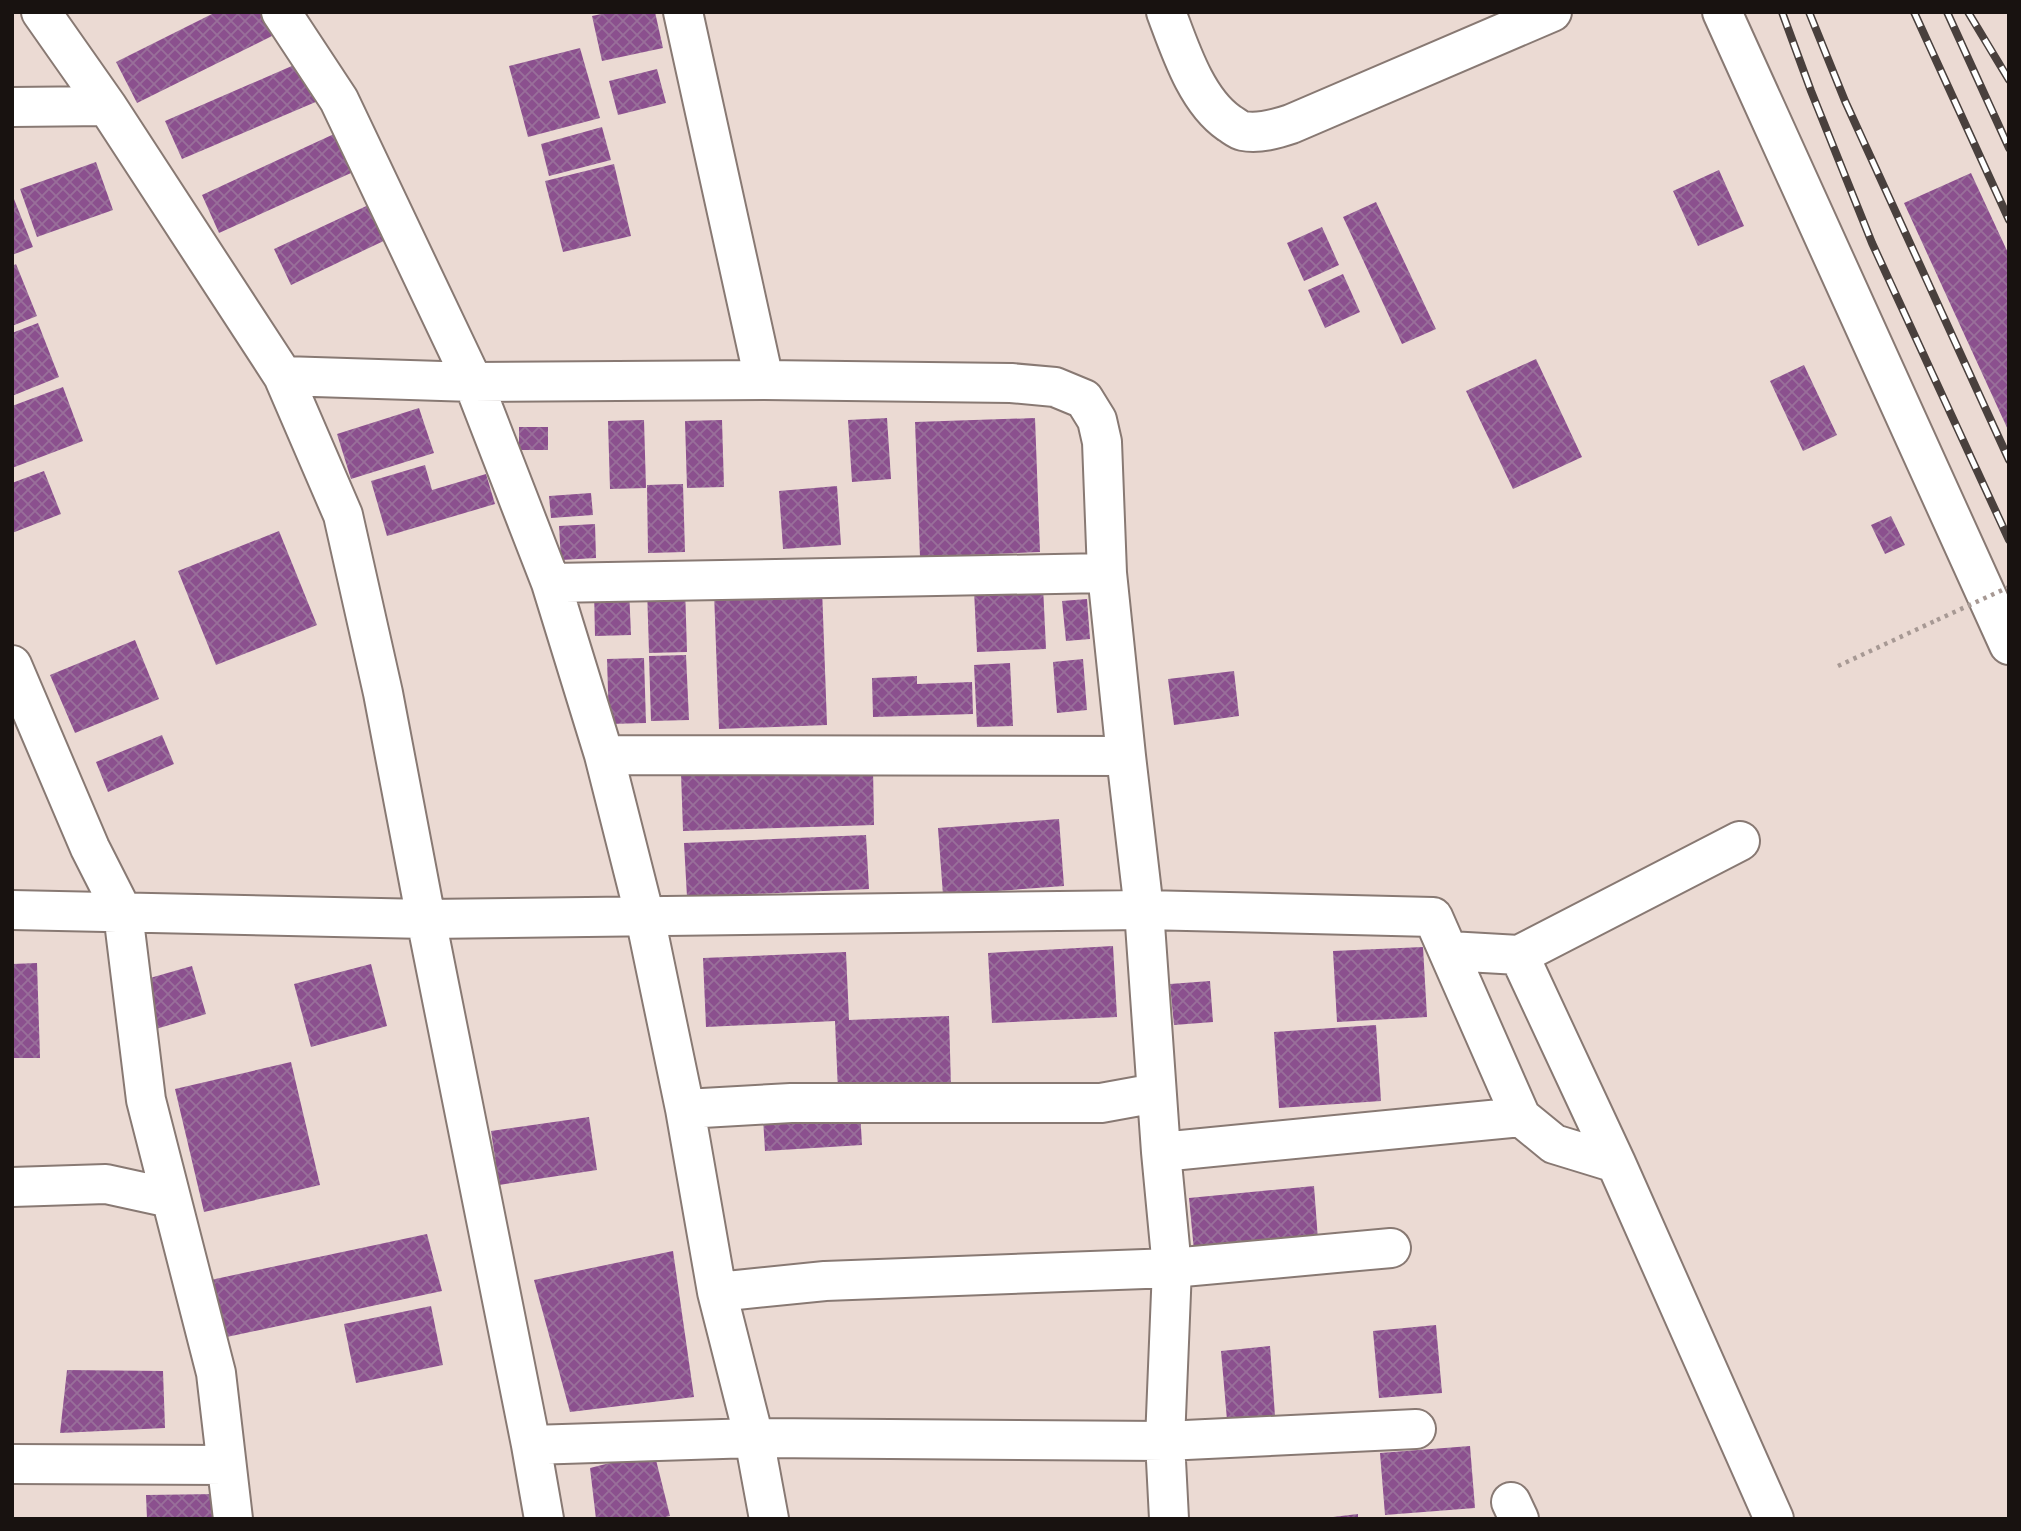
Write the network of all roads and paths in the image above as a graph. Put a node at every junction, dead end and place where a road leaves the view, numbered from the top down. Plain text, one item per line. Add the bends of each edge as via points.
1 (41, 12) edge
2 (683, 12) edge
3 (1166, 12) edge
4 (1552, 12) edge
5 (1722, 12) edge
6 (286, 14) edge
7 (107, 106) junction
8 (12, 107) edge
9 (283, 376) junction
10 (764, 380) junction
11 (473, 382) junction
12 (1107, 573) junction
13 (551, 583) junction
14 (2009, 587) edge
15 (2009, 645) edge
16 (12, 665) edge
17 (1838, 666) dead end
18 (604, 755) junction
19 (1125, 756) junction
20 (1740, 841) dead end
21 (12, 910) edge
22 (1144, 910) junction
23 (123, 913) junction
24 (645, 917) junction
25 (426, 919) junction
26 (1449, 951) junction
27 (1519, 955) junction
28 (1156, 1093) junction
29 (685, 1109) junction
30 (1521, 1117) junction
31 (1161, 1152) junction
32 (1616, 1163) junction
33 (12, 1187) edge
34 (170, 1198) junction
35 (1391, 1248) dead end
36 (1172, 1268) junction
37 (717, 1292) junction
38 (1416, 1429) dead end
39 (754, 1438) junction
40 (1166, 1441) junction
41 (531, 1445) junction
42 (12, 1464) edge
43 (226, 1465) junction
44 (233, 1519) edge
45 (544, 1519) edge
46 (769, 1519) edge
47 (1169, 1519) edge
48 (1774, 1519) edge

1 - 7 street
2 - 10 street
3 - 4 street via 1210,106 1241,131 1270,131
5 - 15 street
6 - 11 street via 339,100
7 - 8 street
7 - 9 street
9 - 11 street
9 - 25 street via 343,515
10 - 11 street
10 - 12 street via 1011,383 1055,387 1084,399 1097,420 1102,442
11 - 13 street
12 - 13 street
12 - 19 street
13 - 18 street
14 - 17 path, bridge
16 - 23 street via 90,848
18 - 19 street
18 - 24 street
19 - 22 street
20 - 27 street
21 - 23 street
22 - 24 street
22 - 26 street via 1433,917
22 - 28 street
23 - 25 street
23 - 34 street via 146,1100
24 - 25 street
24 - 29 street
25 - 41 street
26 - 27 street
26 - 30 street
27 - 32 street
28 - 29 street via 1101,1103 791,1103
28 - 31 street
29 - 37 street
30 - 31 street
30 - 32 street via 1555,1144
31 - 36 street
32 - 48 street
33 - 34 street via 106,1184
34 - 43 street via 216,1373
35 - 36 street
36 - 37 street via 825,1280
36 - 40 street
37 - 39 street
38 - 40 street
39 - 40 street
39 - 41 street
39 - 46 street
40 - 47 street
41 - 45 street
42 - 43 street
43 - 44 street

